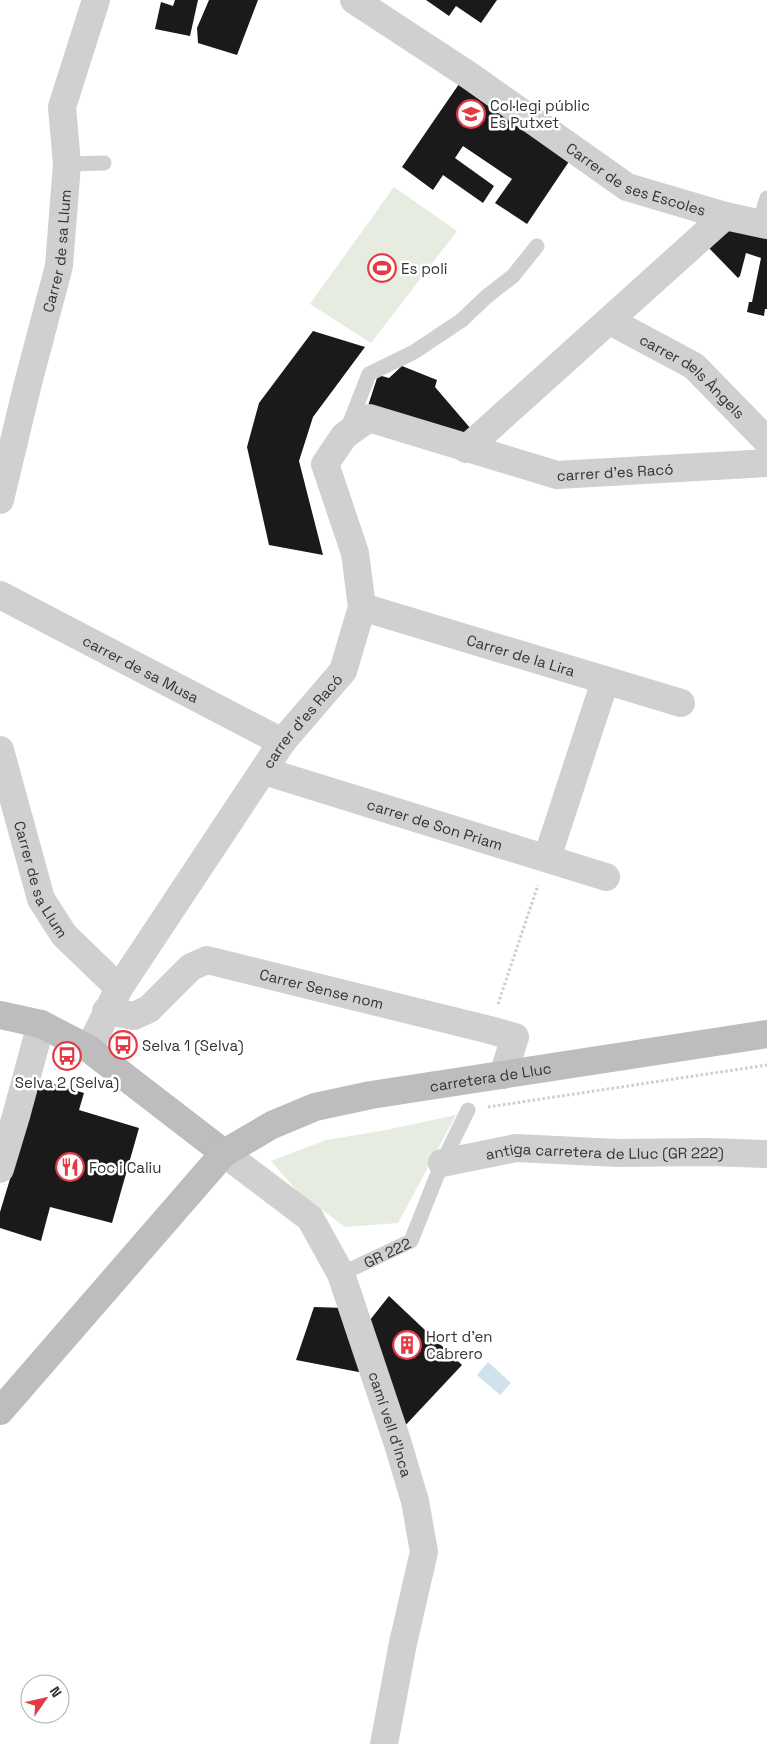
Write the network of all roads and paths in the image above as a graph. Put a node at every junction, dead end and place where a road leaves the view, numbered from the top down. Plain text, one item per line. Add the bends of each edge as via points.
1 (96, 0) edge
2 (354, 0) edge
3 (104, 163) dead end
4 (67, 164) junction
5 (767, 198) edge
6 (725, 216) junction
7 (763, 224) edge
8 (537, 246) dead end
9 (610, 321) junction
10 (344, 436) junction
11 (767, 441) edge
12 (466, 449) junction
13 (767, 464) edge
14 (0, 500) edge
15 (0, 595) edge
16 (362, 607) junction
17 (604, 681) junction
18 (681, 703) dead end
19 (282, 742) junction
20 (0, 750) edge
21 (264, 771) junction
22 (547, 858) junction
23 (606, 877) dead end
24 (119, 988) junction
25 (106, 1011) junction
26 (0, 1015) edge
27 (41, 1024) junction
28 (490, 1030) junction
29 (767, 1034) edge
30 (89, 1049) junction
31 (767, 1064) edge
32 (503, 1075) junction
33 (468, 1110) joint
34 (224, 1153) junction
35 (767, 1154) edge
36 (442, 1163) junction
37 (0, 1170) edge
38 (341, 1274) junction
39 (2, 1406) edge
40 (384, 1744) edge

1 - 4 street, Carrer de sa Llum via 62,107
2 - 6 street, Carrer de ses Escoles via 470,76 627,187
3 - 4 lane
4 - 14 street, Carrer de sa Llum via 59,266
5 - 7 lane
6 - 7 street
6 - 9 street
8 - 10 lane via 513,276 462,320 414,352 369,374
9 - 11 street, carrer dels Àngels via 694,366
9 - 12 street
10 - 12 street, carrer d'es Racó via 369,418
10 - 16 street, carrer d'es Racó via 325,464 355,553
12 - 13 street, carrer d'es Racó via 557,475
15 - 19 street, carrer de sa Musa
16 - 17 street, Carrer de la Lira
16 - 19 street, carrer d'es Racó via 343,671
17 - 18 street, Carrer de la Lira
17 - 22 street
19 - 21 street, carrer d'es Racó
20 - 24 street, Carrer de sa Llum via 41,899 64,935
21 - 22 street, carrer de Son Priam
21 - 24 street, carrer d'es Racó
22 - 23 street, carrer de Son Priam
22 - 28 path
24 - 25 street, carrer d'es Racó
25 - 28 street, Carrer Sense nom via 134,1016 149,1009 191,967 208,960
25 - 30 street, carrer d'es Racó
26 - 27 main road
27 - 30 main road
27 - 37 street
28 - 32 street, Carrer Sense nom via 515,1038
29 - 32 main road, carretera de Lluc
30 - 34 main road
31 - 33 path
32 - 34 main road, carretera de Lluc via 315,1107 272,1125
33 - 36 lane, GR 222
34 - 38 street, camí vell d'Inca via 310,1218
34 - 39 main road, carretera de Lluc
35 - 36 street, antiga carretera de Lluc (GR 222) via 618,1153 516,1148
36 - 38 lane, GR 222 via 411,1241
38 - 40 street, camí vell d'Inca via 415,1501 424,1552

